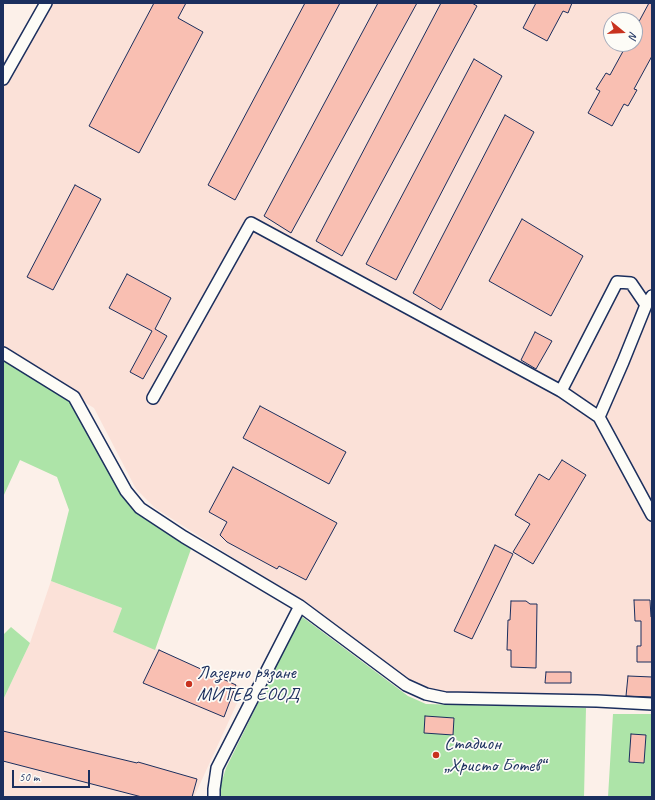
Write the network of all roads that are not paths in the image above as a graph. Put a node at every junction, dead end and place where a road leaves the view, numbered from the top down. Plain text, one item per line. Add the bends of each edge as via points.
1 (46, 3) edge
2 (3, 79) edge
3 (649, 300) edge
4 (3, 353) edge
5 (561, 391) junction
6 (153, 398) dead end
7 (599, 417) junction
8 (652, 515) edge
9 (300, 606) junction
10 (652, 704) edge
11 (214, 797) edge

1 - 2 street
3 - 5 street via 631,283 616,282
3 - 7 street
4 - 9 street via 74,397 126,491 140,508
5 - 6 street via 251,223
5 - 7 street
7 - 8 street
9 - 10 street via 406,685 426,694 444,698
9 - 11 street via 217,768

